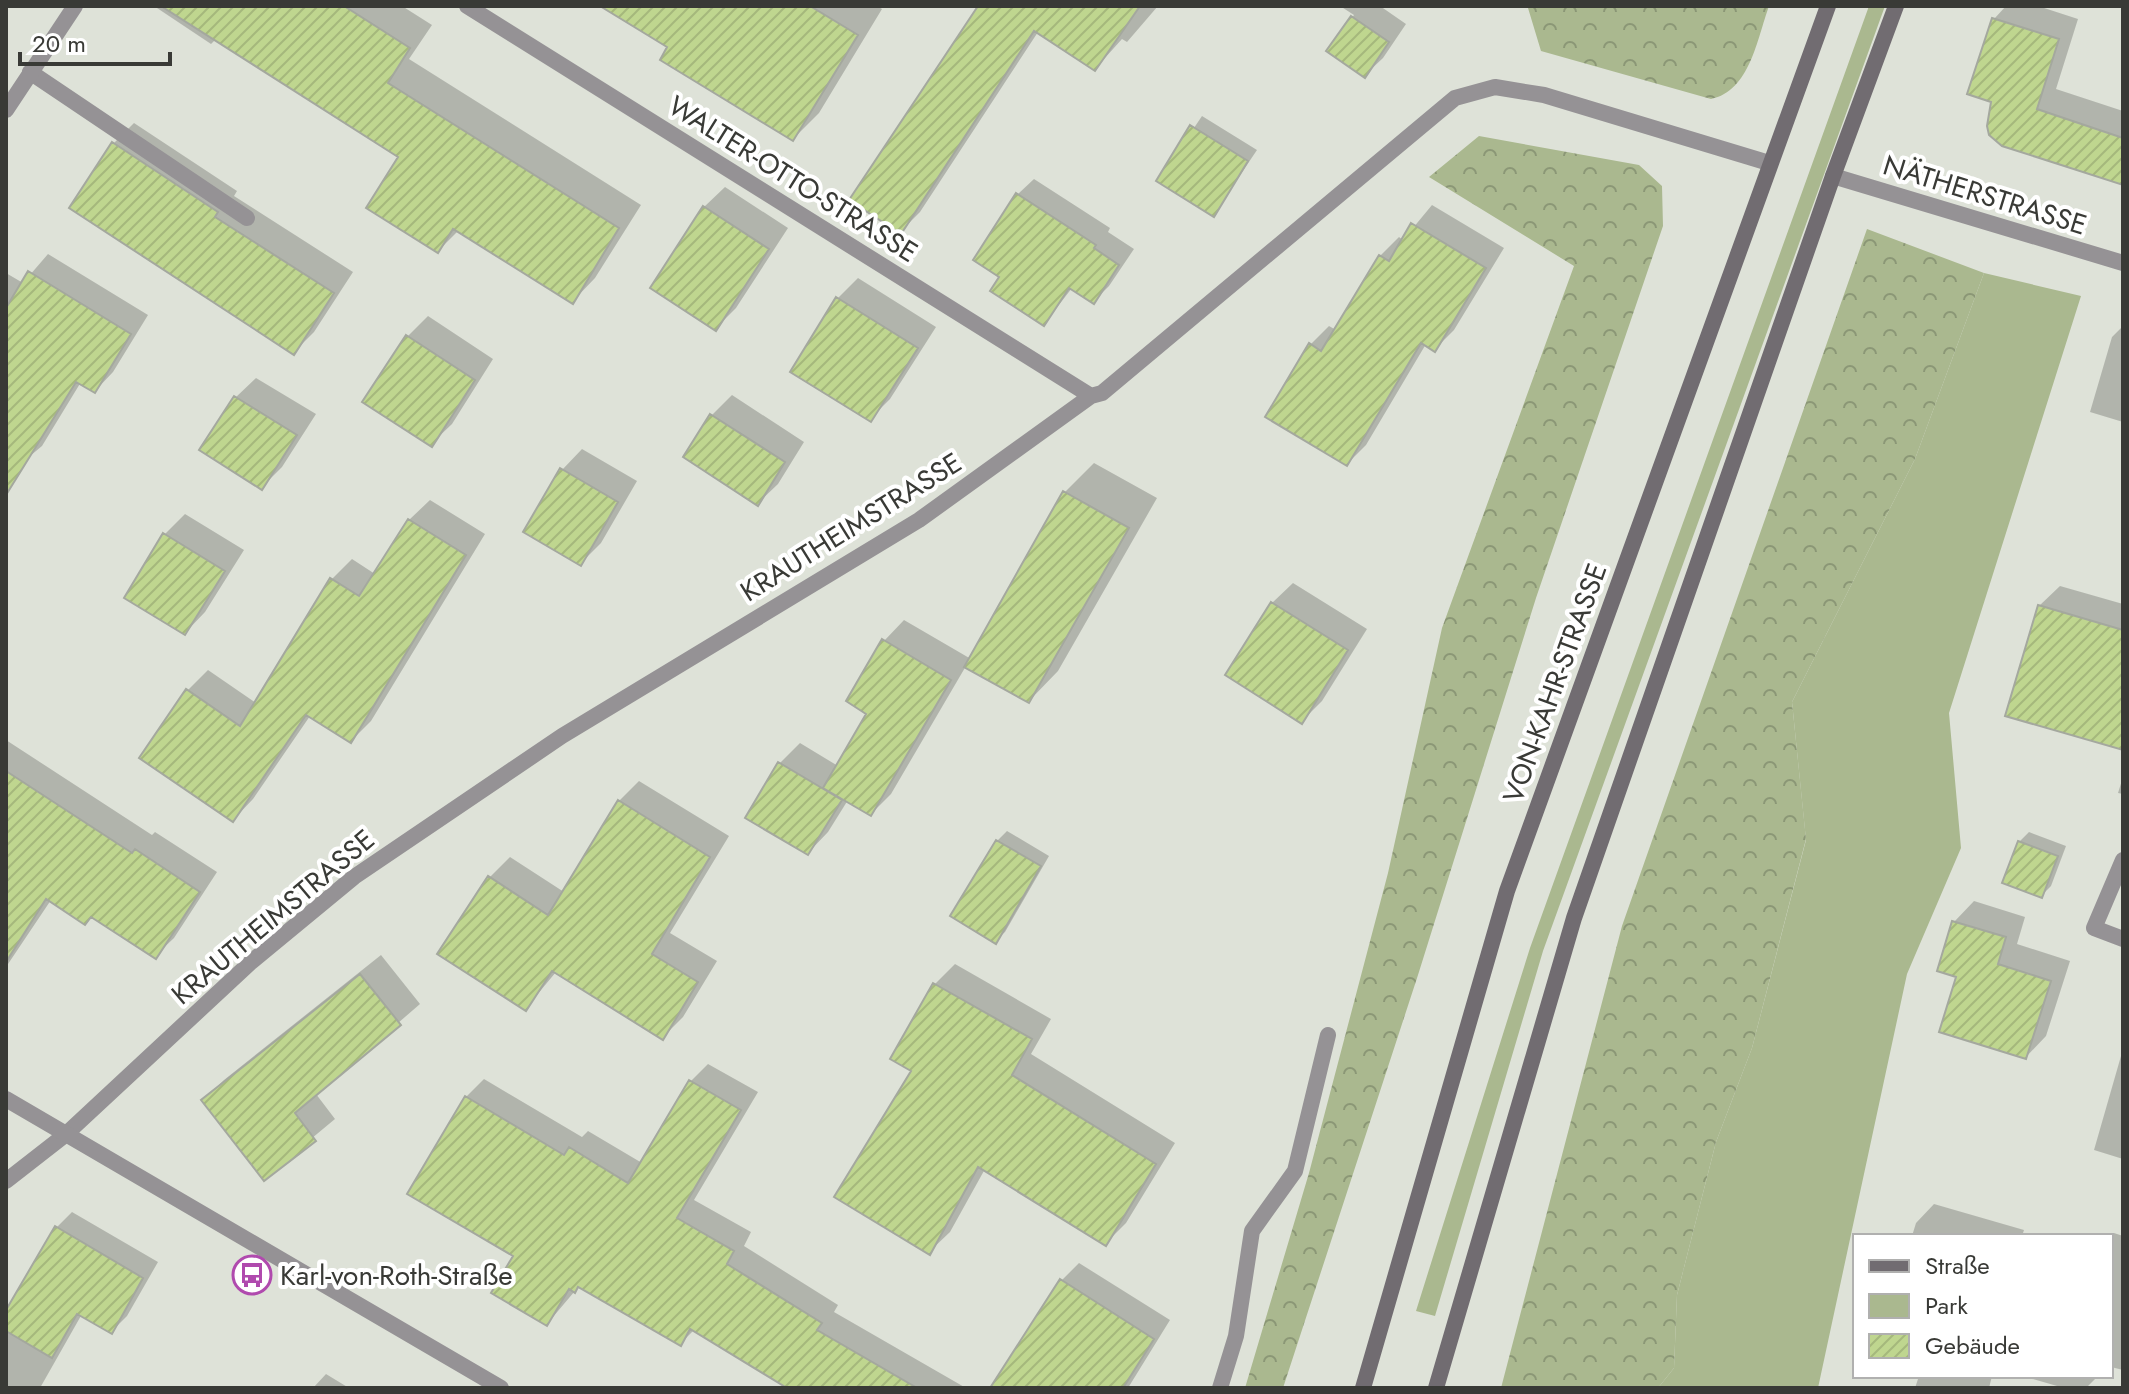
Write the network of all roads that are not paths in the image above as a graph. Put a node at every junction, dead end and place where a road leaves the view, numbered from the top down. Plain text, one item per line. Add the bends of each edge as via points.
1 (75, 6) edge
2 (467, 6) edge
3 (1828, 6) edge
4 (1896, 6) edge
5 (30, 72) junction
6 (6, 110) edge
7 (1769, 163) junction
8 (1833, 176) junction
9 (247, 218) dead end
10 (2123, 263) edge
11 (1091, 396) junction
12 (2123, 860) edge
13 (2123, 939) edge
14 (1328, 1035) dead end
15 (6, 1099) edge
16 (65, 1135) junction
17 (6, 1181) edge
18 (501, 1388) edge
19 (1220, 1388) edge
20 (1363, 1388) edge
21 (1436, 1388) edge

1 - 5 street
2 - 11 street, WALTER-OTTO-STRASSE
3 - 7 main road, VON-KAHR-STRASSE
4 - 8 main road
5 - 6 street
5 - 9 street
7 - 11 street, KRAUTHEIMSTRASSE via 1544,95 1495,87 1455,98 1102,393
7 - 20 main road, VON-KAHR-STRASSE via 1507,891
8 - 10 street, NÄTHERSTRASSE
8 - 21 main road via 1574,918
11 - 16 street, KRAUTHEIMSTRASSE via 919,520 562,736 354,877 251,962
12 - 13 street via 2094,928
14 - 19 street via 1295,1171 1252,1231 1236,1336
15 - 16 street
16 - 17 street, KRAUTHEIMSTRASSE
16 - 18 street

